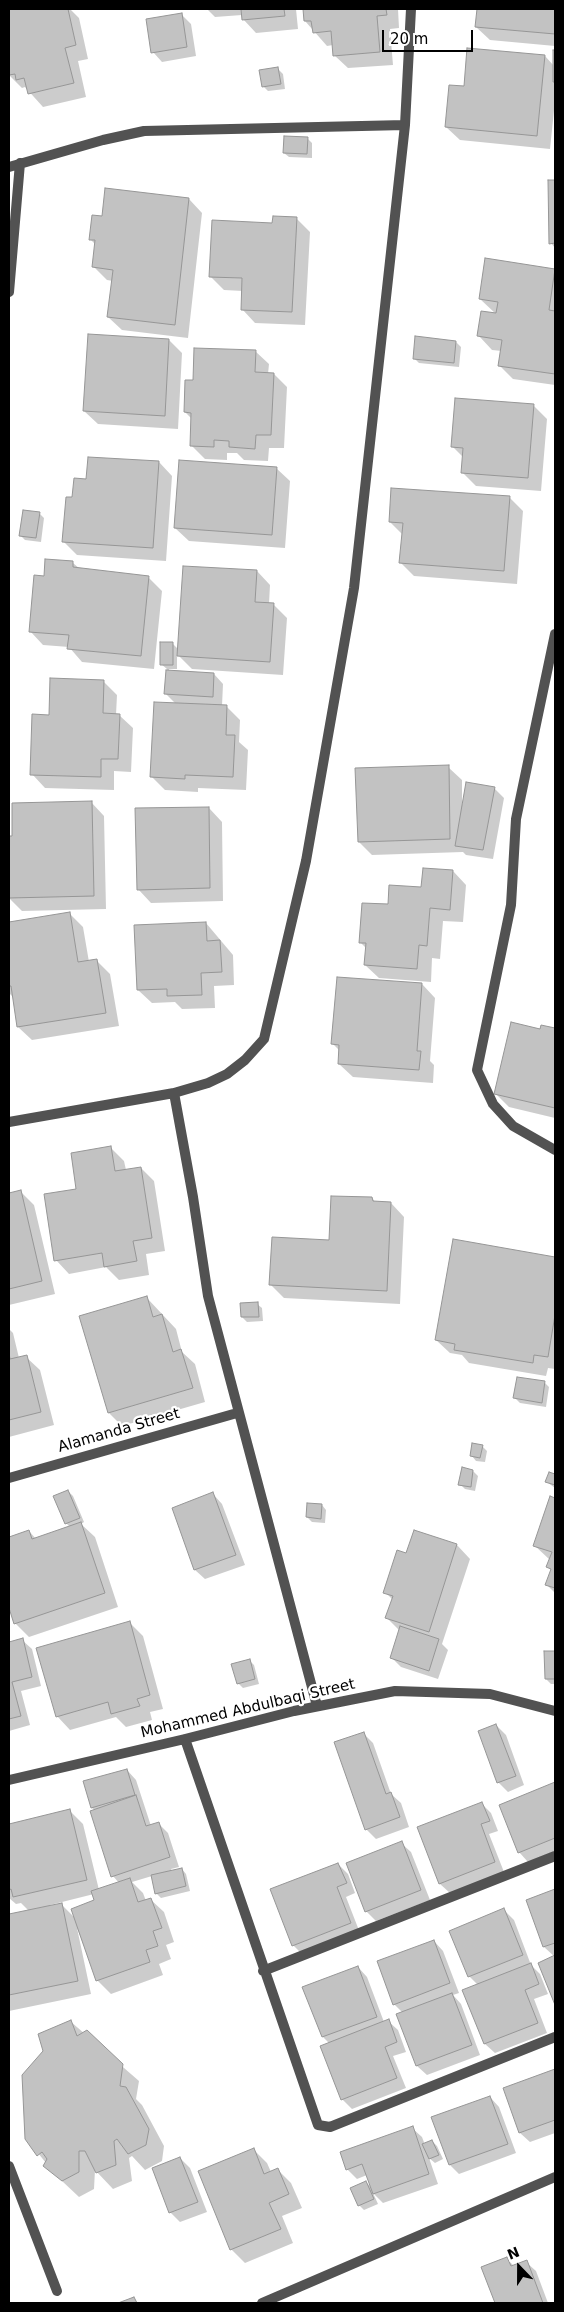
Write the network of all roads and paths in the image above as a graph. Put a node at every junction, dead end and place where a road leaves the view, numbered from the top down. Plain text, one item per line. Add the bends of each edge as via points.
1 (411, 9) edge
2 (406, 125) junction
3 (20, 163) junction
4 (9, 167) edge
5 (9, 292) edge
6 (555, 634) edge
7 (174, 1093) junction
8 (9, 1122) edge
9 (555, 1150) edge
10 (237, 1413) junction
11 (9, 1478) edge
12 (317, 1706) junction
13 (555, 1710) edge
14 (184, 1740) junction
15 (9, 1780) edge
16 (555, 1856) edge
17 (263, 1971) junction
18 (555, 2037) edge
19 (9, 2166) edge
20 (555, 2177) edge
21 (57, 2291) dead end
22 (262, 2303) edge

1 - 2 street
2 - 3 street via 144,131
2 - 7 street via 354,588 306,861 269,1020 264,1039 227,1074
3 - 4 street
3 - 5 street
6 - 9 street via 516,819 512,905 477,1070 493,1104 514,1126
7 - 8 street
7 - 10 street via 208,1296
10 - 11 street, Alamanda Street
10 - 12 street
12 - 13 street, Mohammed Abdulbaqi Street via 395,1691 490,1694
12 - 14 street, Mohammed Abdulbaqi Street
14 - 15 street, Mohammed Abdulbaqi Street
14 - 17 street
16 - 17 street
17 - 18 street via 318,2125 330,2127
19 - 21 street
20 - 22 street

